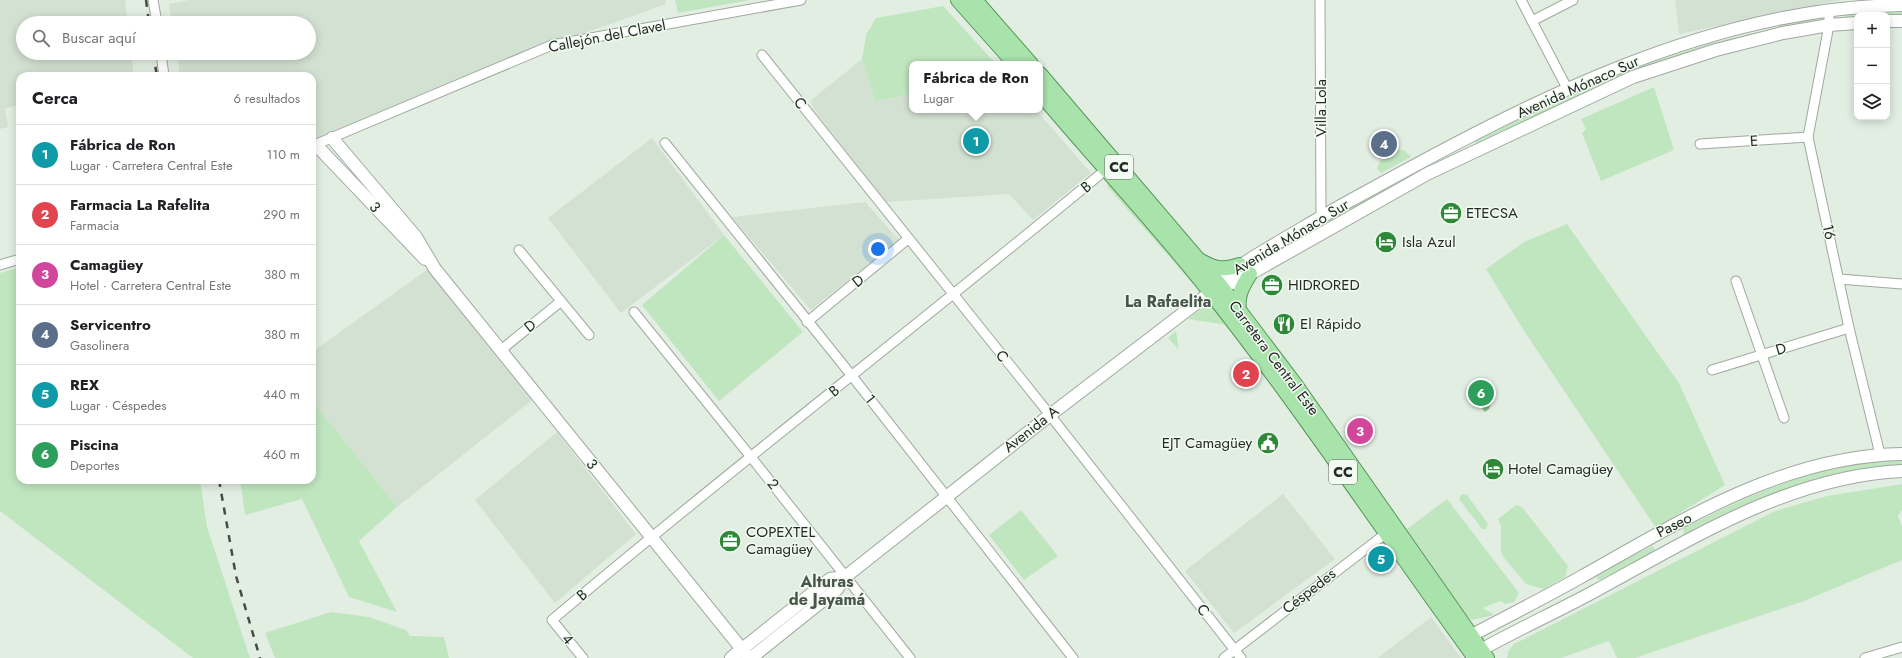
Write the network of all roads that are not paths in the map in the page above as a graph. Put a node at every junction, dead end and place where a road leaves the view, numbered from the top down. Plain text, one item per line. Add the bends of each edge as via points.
1 (154, 0) edge
2 (801, 0) edge
3 (958, 0) edge
4 (975, 0) edge
5 (1320, 0) edge
6 (1521, 0) edge
7 (1573, 0) edge
8 (1902, 5) edge
9 (1829, 9) junction
10 (156, 16) edge
11 (1902, 20) edge
12 (1532, 21) junction
13 (1890, 22) edge
14 (1854, 23) edge
15 (1829, 25) junction
16 (762, 56) dead end
17 (162, 60) edge
18 (1012, 61) edge
19 (1028, 61) edge
20 (163, 72) edge
21 (1043, 78) edge
22 (1568, 90) junction
23 (1043, 96) edge
24 (1808, 137) junction
25 (332, 138) junction
26 (1462, 141) junction
27 (665, 143) dead end
28 (316, 144) edge
29 (1700, 144) dead end
30 (316, 147) edge
31 (1468, 154) junction
32 (1421, 162) junction
33 (1110, 166) junction
34 (1427, 174) junction
35 (1321, 216) junction
36 (1321, 233) junction
37 (908, 239) junction
38 (519, 250) dead end
39 (16, 260) edge
40 (1200, 260) junction
41 (0, 265) edge
42 (435, 269) junction
43 (1245, 270) junction
44 (1839, 279) junction
45 (1736, 281) dead end
46 (1902, 284) edge
47 (1215, 288) junction
48 (954, 295) junction
49 (560, 302) junction
50 (1239, 311) junction
51 (634, 312) dead end
52 (807, 322) junction
53 (1849, 328) junction
54 (589, 336) dead end
55 (501, 350) junction
56 (1763, 354) junction
57 (1712, 370) dead end
58 (852, 376) junction
59 (1050, 415) junction
60 (1784, 418) dead end
61 (1880, 454) junction
62 (1902, 454) edge
63 (751, 457) junction
64 (1902, 471) edge
65 (946, 496) junction
66 (1665, 529) junction
67 (1390, 530) junction
68 (650, 536) junction
69 (1677, 547) junction
70 (845, 577) junction
71 (788, 613) junction
72 (552, 620) joint
73 (795, 623) junction
74 (1467, 638) junction
75 (1902, 647) edge
76 (1234, 650) junction
77 (748, 655) edge
78 (1479, 655) edge
79 (583, 658) edge
80 (731, 658) edge
81 (910, 658) edge
82 (1073, 658) edge
83 (1224, 658) edge
84 (1241, 658) edge
85 (1865, 658) edge

1 - 10 street
2 - 25 street, Callejón del Clavel via 552,45
3 - 18 main road
4 - 19 main road
5 - 35 street, Villa Lola
6 - 12 street
7 - 12 street
8 - 9 main road, Avenida Mónaco Sur
9 - 15 street, 16
9 - 22 main road, Avenida Mónaco Sur via 1678,45
11 - 13 main road
12 - 22 street
14 - 15 main road, Avenida Mónaco Sur
15 - 24 street, 16
15 - 31 main road, Avenida Mónaco Sur via 1716,50 1634,77
16 - 37 street, C
17 - 20 street
21 - 33 main road, Carretera Central Este / CC
22 - 26 main road, Avenida Mónaco Sur
23 - 33 main road, Carretera Central Este / CC
24 - 29 street, E
24 - 44 street, 16
25 - 28 street, Callejón del Clavel
25 - 42 main road, 3 via 416,237
26 - 31 main road
26 - 32 main road, Avenida Mónaco Sur
27 - 52 street, 1
30 - 42 main road, 3
31 - 34 main road, Avenida Mónaco Sur
32 - 34 main road
32 - 35 main road, Avenida Mónaco Sur
33 - 40 main road, Carretera Central Este / CC
33 - 47 main road, Carretera Central Este / CC
33 - 48 street, B
34 - 36 main road, Avenida Mónaco Sur
35 - 36 main road
35 - 43 main road, Avenida Mónaco Sur
36 - 43 main road, Avenida Mónaco Sur
37 - 48 street, C
37 - 52 street, D
38 - 49 street
39 - 41 street
40 - 43 main road via 1224,270
40 - 47 main road, Carretera Central Este / CC
42 - 55 main road, 3
43 - 47 main road, Avenida Mónaco Sur via 1233,283
43 - 50 main road via 1238,300
44 - 46 street
44 - 53 street, 16
45 - 56 street
47 - 50 main road, Carretera Central Este / CC
47 - 59 main road, Avenida A
47 - 67 main road, Carretera Central Este / CC via 1286,391
48 - 58 street, B
48 - 59 street, C
49 - 54 street
49 - 55 street, D
50 - 67 main road, Carretera Central Este / CC via 1295,384
51 - 63 street, 2
52 - 58 street, 1
53 - 56 street, D
53 - 61 street, 16
55 - 68 main road, 3
56 - 57 street, D
56 - 60 street
58 - 63 street, B
58 - 65 street, 1
59 - 65 main road, Avenida A
59 - 76 street, C
61 - 62 main road, Paseo
61 - 66 main road, Paseo via 1843,459 1783,475 1729,497
63 - 68 street, B
63 - 70 street, 2
64 - 69 main road, Paseo via 1882,472 1795,493 1758,506
65 - 70 main road, Avenida A
65 - 82 street, 1
66 - 69 main road
66 - 74 main road, Paseo
67 - 74 main road, Carretera Central Este / CC
67 - 76 street, Céspedes
68 - 72 street, B
68 - 77 main road, 3
69 - 78 main road, Paseo
70 - 71 main road, Avenida A via 830,579
70 - 73 main road, Avenida A via 837,589
70 - 81 street, 2
71 - 73 main road
71 - 77 main road, Avenida A
72 - 79 street, 4
73 - 77 main road, Avenida A
74 - 78 main road, Carretera Central Este / CC
75 - 85 street
76 - 83 street, Céspedes
76 - 84 street, C
77 - 80 main road, Avenida A

